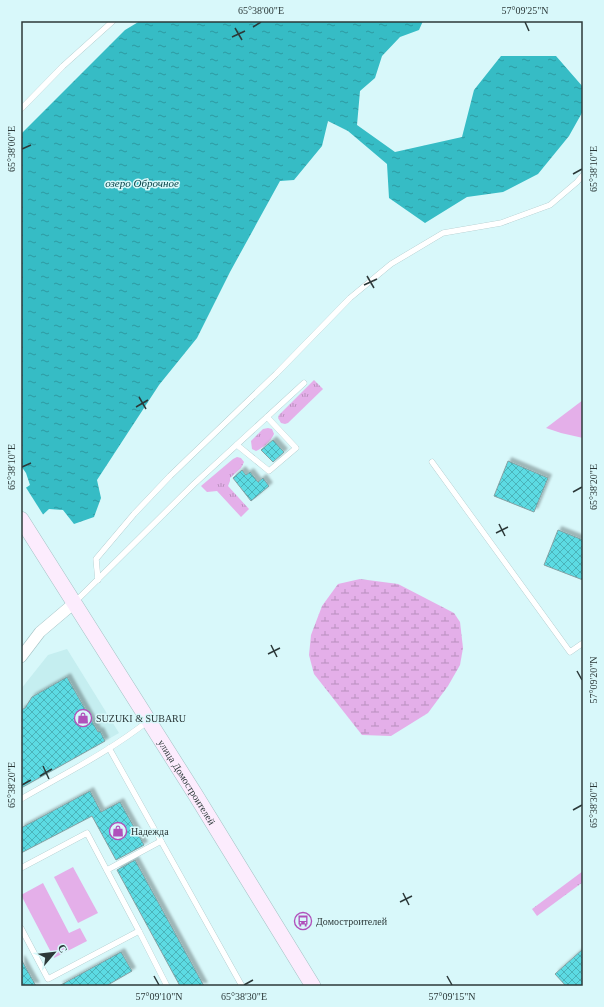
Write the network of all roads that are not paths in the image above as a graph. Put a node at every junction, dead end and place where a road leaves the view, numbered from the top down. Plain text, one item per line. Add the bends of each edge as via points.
1 (113, 21) edge
2 (21, 110) edge
3 (583, 174) edge
4 (304, 383) dead end
5 (267, 417) junction
6 (237, 445) junction
7 (432, 462) dead end
8 (21, 519) edge
9 (98, 580) junction
10 (73, 604) junction
11 (583, 643) edge
12 (21, 657) edge
13 (148, 721) junction
14 (109, 748) junction
15 (21, 799) edge
16 (161, 841) junction
17 (21, 868) edge
18 (107, 870) junction
19 (21, 928) edge
20 (139, 931) junction
21 (167, 986) edge
22 (242, 986) edge
23 (313, 986) edge

1 - 2 lane via 63,66
3 - 9 lane via 550,205 501,223 443,233 391,264 350,298 134,514 96,559
4 - 5 lane
5 - 6 lane
5 - 6 lane via 296,448 269,471
6 - 9 lane
7 - 11 lane via 570,652
8 - 10 main road, улица Домостроителей
9 - 10 lane
10 - 12 street via 40,632
10 - 13 main road, улица Домостроителей
13 - 14 lane
13 - 23 main road, улица Домостроителей
14 - 15 lane
14 - 16 lane
16 - 18 lane
16 - 22 lane
17 - 18 lane via 87,833
18 - 20 lane
19 - 20 lane via 48,979
20 - 21 lane

